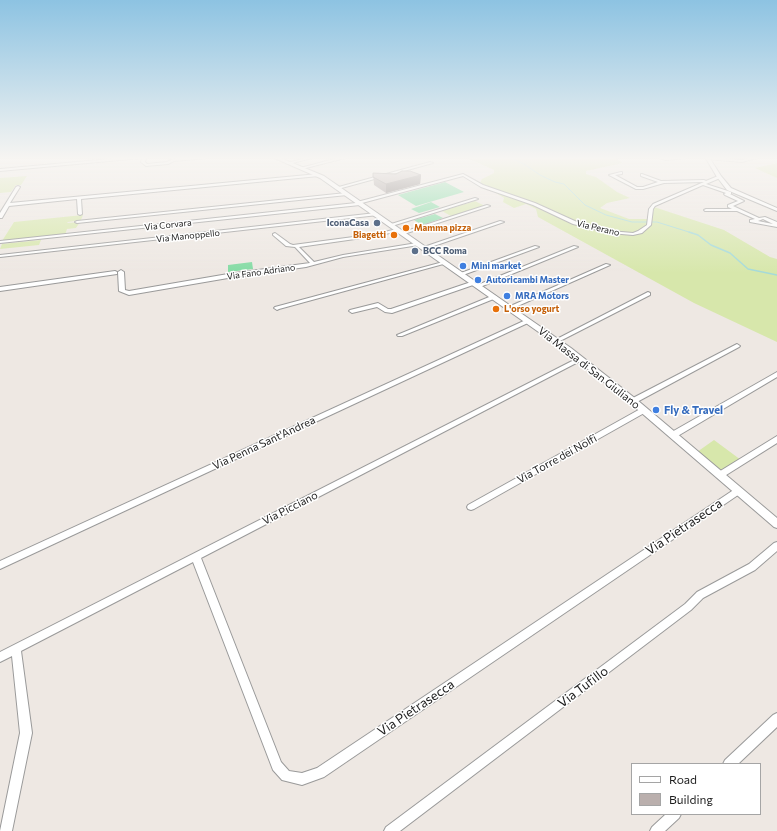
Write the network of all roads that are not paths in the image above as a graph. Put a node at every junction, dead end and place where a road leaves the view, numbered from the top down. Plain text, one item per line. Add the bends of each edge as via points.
1 (12, 196) edge
2 (102, 196) edge
3 (329, 196) edge
4 (349, 196) edge
5 (386, 196) edge
6 (510, 196) edge
7 (675, 196) edge
8 (725, 196) edge
9 (734, 196) edge
10 (739, 196) edge
11 (79, 198) junction
12 (476, 199) dead end
13 (359, 203) junction
14 (7, 205) junction
15 (488, 206) dead end
16 (729, 208) junction
17 (706, 210) dead end
18 (777, 210) edge
19 (80, 214) dead end
20 (376, 214) junction
21 (0, 217) edge
22 (759, 219) junction
23 (78, 222) dead end
24 (502, 222) dead end
25 (390, 224) junction
26 (777, 225) edge
27 (400, 231) junction
28 (275, 234) dead end
29 (0, 242) edge
30 (417, 244) junction
31 (296, 246) junction
32 (537, 247) dead end
33 (576, 247) dead end
34 (423, 248) junction
35 (0, 256) edge
36 (444, 263) junction
37 (313, 264) junction
38 (608, 265) dead end
39 (461, 274) junction
40 (476, 285) junction
41 (0, 290) edge
42 (648, 294) dead end
43 (494, 297) junction
44 (277, 308) dead end
45 (509, 308) junction
46 (352, 311) dead end
47 (528, 321) junction
48 (400, 335) dead end
49 (556, 341) junction
50 (737, 346) dead end
51 (580, 359) junction
52 (777, 374) edge
53 (633, 402) junction
54 (644, 410) junction
55 (673, 435) junction
56 (777, 439) edge
57 (720, 475) junction
58 (738, 491) junction
59 (471, 507) dead end
60 (777, 524) edge
61 (777, 546) edge
62 (196, 557) junction
63 (0, 565) edge
64 (16, 648) junction
65 (0, 657) edge
66 (777, 719) edge
67 (730, 763) edge
68 (674, 815) edge
69 (6, 831) edge
70 (390, 831) edge
71 (656, 831) edge

1 - 14 street
2 - 11 street
3 - 23 street
4 - 13 street, Via Massa di San Giuliano
5 - 13 street, Via Corvara
6 - 7 street, Via Perano via 570,221 619,234 635,234 643,230 650,222 653,205
8 - 16 street via 723,197
9 - 16 street via 742,202
10 - 18 street
11 - 14 street
11 - 19 street
12 - 25 street
13 - 20 street, Via Massa di San Giuliano
13 - 29 street, Via Corvara
14 - 21 street
15 - 27 street
16 - 17 street
16 - 22 street
20 - 25 street, Via Massa di San Giuliano
20 - 35 street, Via Manoppello
22 - 26 street via 766,219
22 - 26 street via 752,221
24 - 34 street
25 - 27 street, Via Massa di San Giuliano
27 - 30 street, Via Massa di San Giuliano
27 - 31 street
28 - 31 street via 288,245
30 - 34 street, Via Massa di San Giuliano
30 - 37 street, Via Fano Adriano via 343,256
31 - 37 street
32 - 39 street
33 - 40 street
34 - 36 street, Via Massa di San Giuliano
36 - 39 street, Via Massa di San Giuliano
36 - 44 street
37 - 41 street, Via Fano Adriano via 127,293 122,291 118,273
38 - 45 street
39 - 40 street, Via Massa di San Giuliano
40 - 43 street, Via Massa di San Giuliano
40 - 46 street via 392,311 387,311 378,304
42 - 49 street
43 - 45 street, Via Massa di San Giuliano
43 - 48 street
45 - 47 street, Via Massa di San Giuliano
47 - 49 street, Via Massa di San Giuliano
47 - 63 street, Via Penna Sant'Andrea
49 - 51 street, Via Massa di San Giuliano
50 - 53 street
51 - 53 street, Via Massa di San Giuliano
51 - 62 street, Via Picciano
52 - 55 street
53 - 54 street, Via Massa di San Giuliano
54 - 55 street, Via Massa di San Giuliano
54 - 59 street, Via Torre dei Nolfi
55 - 57 street, Via Massa di San Giuliano
56 - 57 street
57 - 58 street, Via Massa di San Giuliano
58 - 60 street, Via Massa di San Giuliano
58 - 62 street, Via Pietrasecca via 320,773 302,779 286,776 277,766
61 - 70 street, Via Tufillo via 752,567 700,595 682,612
62 - 64 street, Via Picciano
64 - 65 street, Via Picciano
64 - 69 street via 26,733
66 - 67 street
68 - 71 street

